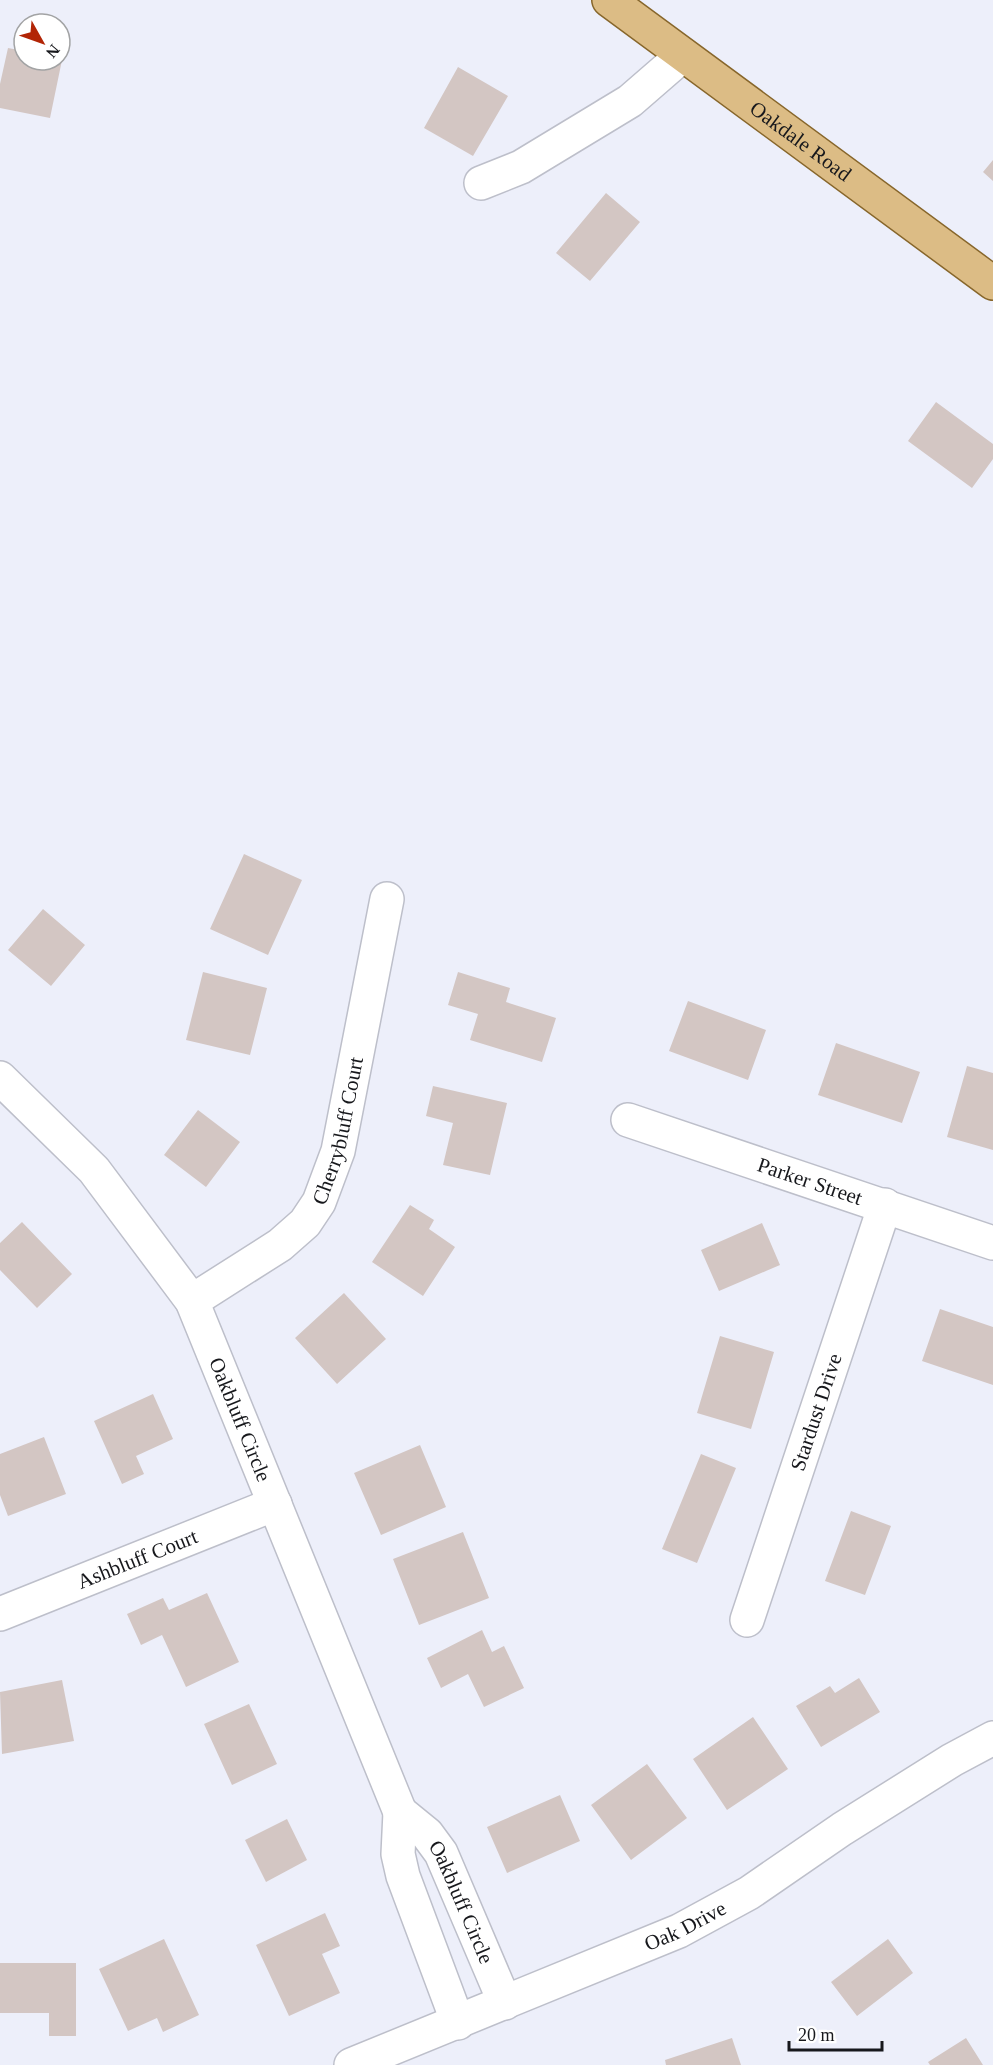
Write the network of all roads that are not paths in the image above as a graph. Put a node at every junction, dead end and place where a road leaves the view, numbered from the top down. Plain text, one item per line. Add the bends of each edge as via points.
1 (609, 0) edge
2 (683, 54) junction
3 (481, 183) dead end
4 (993, 283) edge
5 (387, 899) dead end
6 (0, 1078) edge
7 (628, 1120) dead end
8 (885, 1206) junction
9 (993, 1243) edge
10 (192, 1300) junction
11 (275, 1504) junction
12 (0, 1614) edge
13 (747, 1620) dead end
14 (993, 1738) edge
15 (400, 1812) junction
16 (505, 2003) junction
17 (458, 2023) junction
18 (351, 2065) edge

1 - 2 main road, Oakdale Road
2 - 3 street via 630,101 522,167
2 - 4 main road, Oakdale Road
5 - 10 street, Cherrybluff Court via 338,1150 320,1202 280,1245
6 - 10 street, Oakbluff Circle via 94,1170
7 - 8 street, Parker Street
8 - 9 street, Parker Street
8 - 13 street, Stardust Drive
10 - 11 street, Oakbluff Circle
11 - 12 street, Ashbluff Court
11 - 15 street, Oakbluff Circle
14 - 16 street, Oak Drive via 842,1829 749,1893 679,1931
15 - 16 street, Oakbluff Circle via 427,1834 441,1853
15 - 17 street, Oakbluff Circle via 398,1854 403,1876
16 - 17 street, Oak Drive
17 - 18 street, Oak Drive

